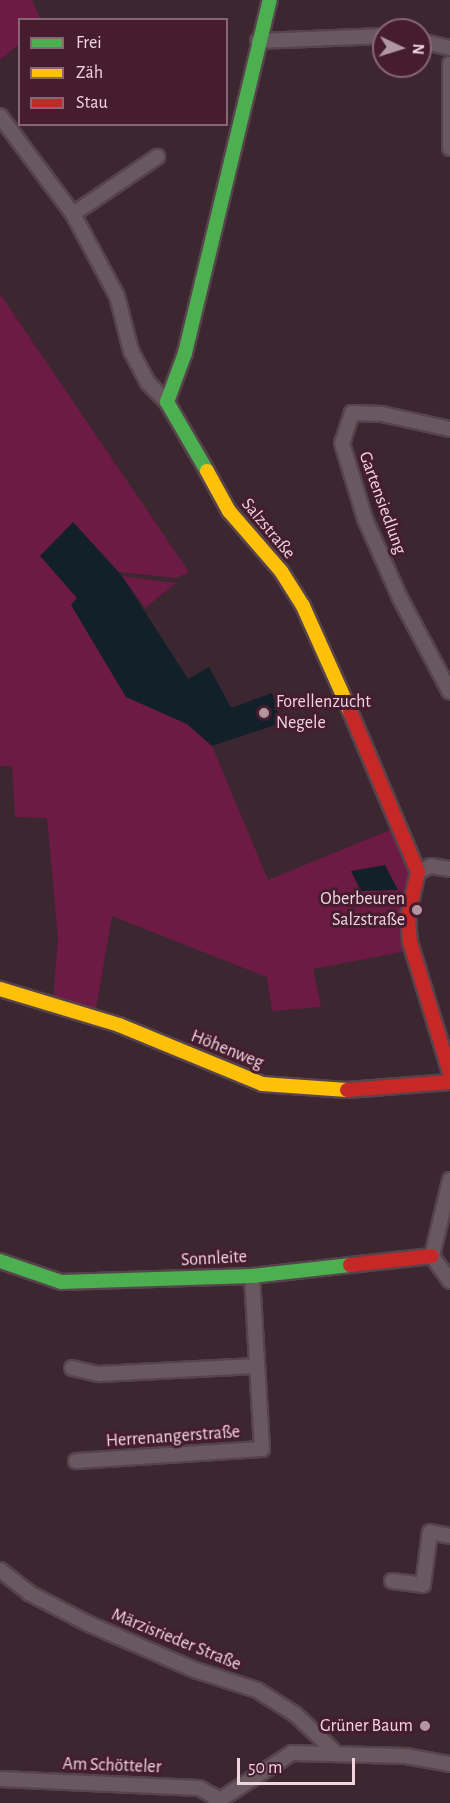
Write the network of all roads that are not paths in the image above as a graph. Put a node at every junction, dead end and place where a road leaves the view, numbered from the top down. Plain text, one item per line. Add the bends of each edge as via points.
1 (270, 0) edge
2 (372, 36) edge
3 (258, 41) junction
4 (432, 44) edge
5 (450, 48) edge
6 (450, 64) edge
7 (0, 116) edge
8 (450, 148) edge
9 (157, 157) dead end
10 (73, 214) junction
11 (167, 402) junction
12 (450, 429) edge
13 (450, 692) edge
14 (450, 869) edge
15 (418, 872) junction
16 (0, 988) edge
17 (450, 1073) edge
18 (450, 1082) edge
19 (450, 1180) edge
20 (432, 1256) junction
21 (0, 1261) edge
22 (252, 1276) junction
23 (450, 1281) edge
24 (256, 1366) junction
25 (72, 1368) dead end
26 (76, 1461) dead end
27 (450, 1536) edge
28 (0, 1570) edge
29 (392, 1581) dead end
30 (333, 1750) junction
31 (450, 1764) edge
32 (0, 1779) edge
33 (217, 1801) edge

1 - 3 street
2 - 3 street
3 - 11 street via 185,353
4 - 5 street
6 - 8 street
7 - 10 street
9 - 10 street
10 - 11 street via 117,296 132,351 148,383
11 - 15 street, Salzstraße via 229,511 281,571 303,606
12 - 13 street, Gartensiedlung via 382,414 352,413 342,443 365,519 395,588
14 - 15 street via 431,866
15 - 17 street via 408,915 410,942
16 - 18 street, Höhenweg via 119,1025 262,1084 351,1090
19 - 20 street
20 - 22 street, Sonnleite
20 - 23 street
21 - 22 street, Sonnleite via 60,1282
22 - 24 street, Herrenangerstraße
24 - 25 street via 99,1374
24 - 26 street, Herrenangerstraße via 262,1449
27 - 29 street via 430,1532 423,1585
28 - 30 street, Märzisrieder Straße via 29,1593 89,1624 195,1670 257,1690 295,1713
30 - 31 street
30 - 33 street via 291,1753
32 - 33 street, Am Schötteler via 200,1788

